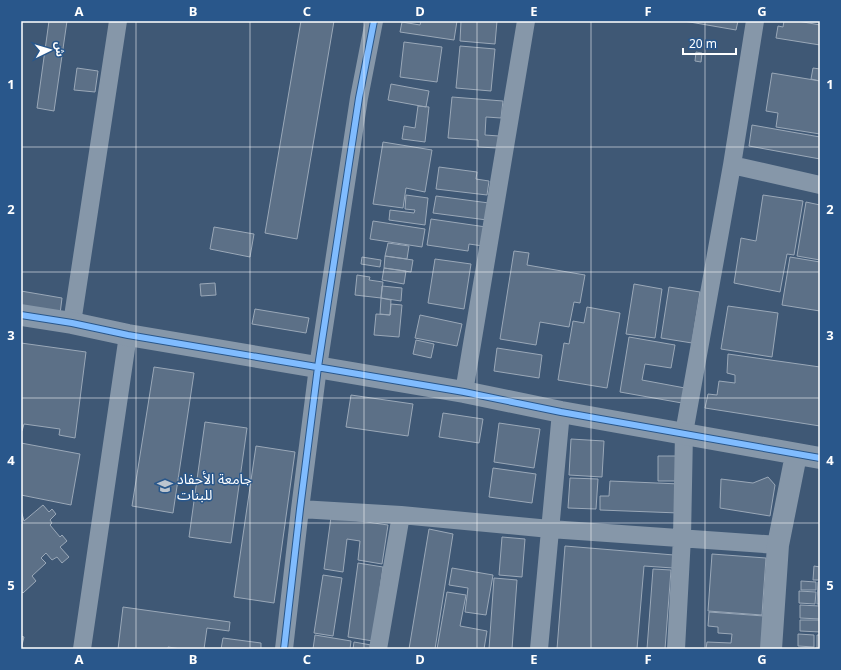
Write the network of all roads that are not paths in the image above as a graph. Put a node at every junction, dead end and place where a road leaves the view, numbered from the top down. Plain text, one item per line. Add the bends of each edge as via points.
1 (118, 21) edge
2 (374, 21) edge
3 (526, 21) edge
4 (755, 21) edge
5 (732, 165) junction
6 (820, 184) edge
7 (21, 315) edge
8 (72, 323) junction
9 (128, 335) junction
10 (318, 367) junction
11 (464, 392) junction
12 (561, 412) junction
13 (684, 433) junction
14 (796, 454) junction
15 (820, 458) edge
16 (300, 509) junction
17 (400, 515) junction
18 (550, 529) junction
19 (682, 538) junction
20 (778, 545) junction
21 (82, 649) edge
22 (284, 649) edge
23 (378, 649) edge
24 (539, 649) edge
25 (676, 649) edge
26 (771, 649) edge

1 - 8 street
2 - 10 street via 359,98
3 - 11 street
4 - 5 street
5 - 6 street
5 - 13 street
7 - 8 street
8 - 9 street
9 - 10 street
9 - 21 street
10 - 11 street
10 - 16 street
11 - 12 street
12 - 13 street
12 - 18 street
13 - 14 street
13 - 19 street
14 - 15 street
14 - 20 street
16 - 17 street
16 - 22 street
17 - 18 street
17 - 23 street
18 - 19 street
18 - 24 street
19 - 20 street
19 - 25 street
20 - 26 street

